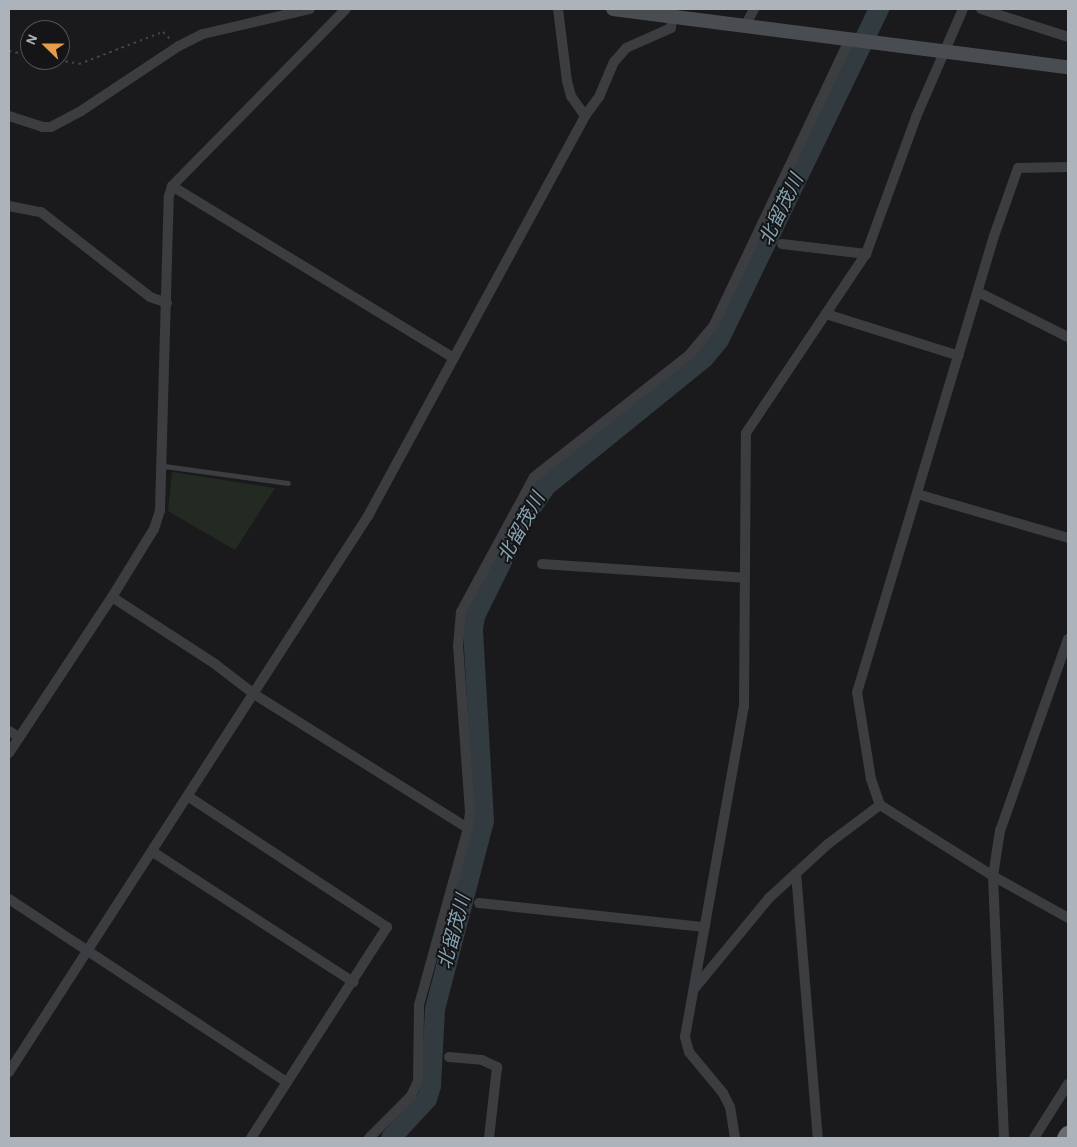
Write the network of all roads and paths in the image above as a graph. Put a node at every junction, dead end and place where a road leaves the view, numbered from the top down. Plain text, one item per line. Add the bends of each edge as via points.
1 (310, 9) edge
2 (346, 9) edge
3 (558, 9) edge
4 (613, 9) edge
5 (754, 9) edge
6 (962, 9) edge
7 (981, 9) edge
8 (1004, 9) edge
9 (992, 13) junction
10 (672, 17) junction
11 (745, 26) junction
12 (1068, 37) edge
13 (854, 38) junction
14 (179, 46) junction
15 (944, 50) junction
16 (70, 62) edge
17 (1068, 67) edge
18 (9, 116) edge
19 (585, 116) junction
20 (1068, 167) edge
21 (172, 186) junction
22 (9, 206) edge
23 (782, 244) dead end
24 (866, 254) junction
25 (978, 292) junction
26 (166, 303) junction
27 (826, 314) junction
28 (1068, 337) edge
29 (959, 356) junction
30 (454, 358) junction
31 (164, 466) junction
32 (288, 483) dead end
33 (917, 494) junction
34 (1068, 538) edge
35 (542, 564) dead end
36 (746, 578) junction
37 (112, 597) junction
38 (1068, 639) edge
39 (254, 694) junction
40 (9, 731) edge
41 (19, 737) junction
42 (9, 753) edge
43 (189, 797) junction
44 (880, 805) junction
45 (468, 828) junction
46 (153, 852) junction
47 (796, 873) junction
48 (993, 876) junction
49 (9, 899) edge
50 (479, 903) dead end
51 (1068, 918) edge
52 (705, 927) junction
53 (88, 950) junction
54 (353, 982) junction
55 (693, 990) junction
56 (449, 1057) dead end
57 (9, 1072) edge
58 (288, 1082) junction
59 (1068, 1084) edge
60 (1068, 1134) edge
61 (251, 1138) edge
62 (369, 1138) edge
63 (489, 1138) edge
64 (735, 1138) edge
65 (818, 1138) edge
66 (1004, 1138) edge
67 (1034, 1138) edge
68 (1066, 1138) edge

1 - 14 street via 203,34
2 - 21 street
3 - 19 street via 567,81 571,96
4 - 10 street
5 - 11 street
6 - 15 street
7 - 9 street
8 - 9 street
9 - 12 street
10 - 11 street
10 - 19 street via 671,28 626,48 614,62 599,97
11 - 13 street
13 - 15 street
13 - 45 street via 706,336 689,355 534,477 461,612 458,631 470,812
14 - 16 path via 163,32 79,64
14 - 18 street via 81,111 51,127
15 - 17 street
15 - 24 street via 943,61 916,117
19 - 30 street
20 - 25 street via 1018,168
21 - 26 street
21 - 30 street
22 - 26 street via 41,212 150,297
23 - 24 street
24 - 27 street
25 - 28 street
25 - 29 street
26 - 31 street
27 - 29 street
27 - 36 street via 746,433
29 - 33 street
30 - 39 street via 368,516
31 - 32 lane
31 - 37 street via 160,510 154,529
33 - 34 street
33 - 44 street via 856,692 871,779
35 - 36 street
36 - 52 street via 744,707
37 - 39 street via 215,664
37 - 41 street
38 - 48 street via 1000,831
39 - 43 street
39 - 45 street
40 - 41 street
41 - 42 street
43 - 46 street
43 - 54 street via 387,927
44 - 47 street
44 - 48 street
45 - 62 street via 419,1005 418,1081 411,1096
46 - 53 street
46 - 54 street
47 - 55 street via 763,905
47 - 65 street
48 - 51 street
48 - 66 street
49 - 53 street
50 - 52 street
52 - 55 street
53 - 57 street
53 - 58 street
54 - 58 street
55 - 64 street via 686,1024 689,1052 723,1093 730,1107
56 - 63 street via 482,1060 497,1067
58 - 61 street
59 - 67 street
60 - 68 highway

